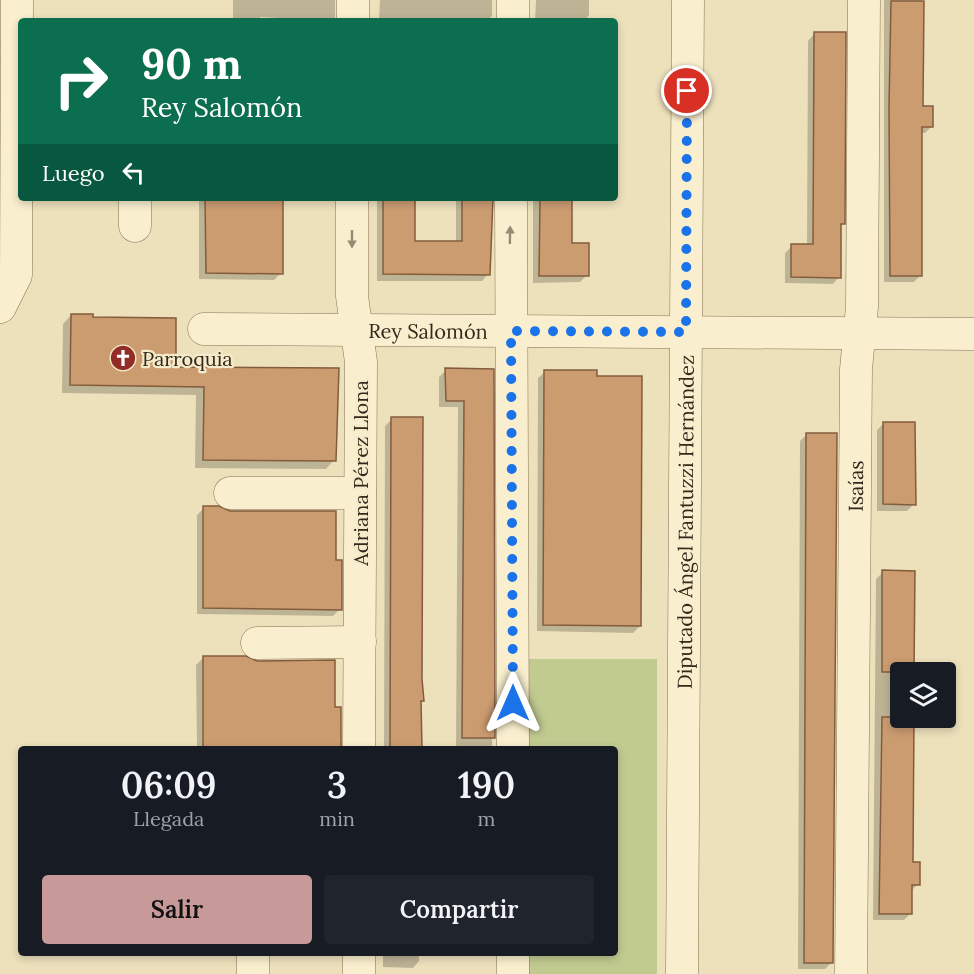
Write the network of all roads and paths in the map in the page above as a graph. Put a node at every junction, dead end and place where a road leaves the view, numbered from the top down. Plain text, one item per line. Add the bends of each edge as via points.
1 (18, 0) edge
2 (353, 0) edge
3 (513, 0) edge
4 (688, 0) edge
5 (864, 0) edge
6 (18, 18) edge
7 (353, 18) edge
8 (513, 18) edge
9 (18, 177) edge
10 (352, 201) edge
11 (511, 201) edge
12 (0, 307) edge
13 (204, 329) dead end
14 (357, 330) junction
15 (511, 331) junction
16 (686, 332) junction
17 (860, 333) junction
18 (974, 334) edge
19 (230, 493) dead end
20 (360, 493) junction
21 (360, 642) junction
22 (257, 643) dead end
23 (359, 746) edge
24 (513, 746) edge
25 (253, 956) edge
26 (359, 956) edge
27 (513, 956) edge
28 (253, 974) edge
29 (359, 974) edge
30 (513, 974) edge
31 (682, 974) edge
32 (851, 974) edge

1 - 6 street
2 - 7 street
3 - 8 street
4 - 16 street, Diputado Ángel Fantuzzi Hernández
5 - 17 street, Isaías
9 - 12 street via 16,275
10 -> 14 street, Adriana Pérez Llona via 352,296
15 -> 11 street
13 - 14 street, Rey Salomón
14 - 15 street, Rey Salomón
14 - 20 street, Adriana Pérez Llona via 361,362
15 - 16 street, Rey Salomón
15 - 24 street
16 - 17 street, Rey Salomón
16 - 31 street, Diputado Ángel Fantuzzi Hernández
17 - 18 street, Rey Salomón
17 - 32 street, Isaías via 856,369
19 - 20 street
20 - 21 street, Adriana Pérez Llona
21 - 22 street
21 - 23 street, Adriana Pérez Llona
25 - 28 street
26 - 29 street
27 - 30 street

